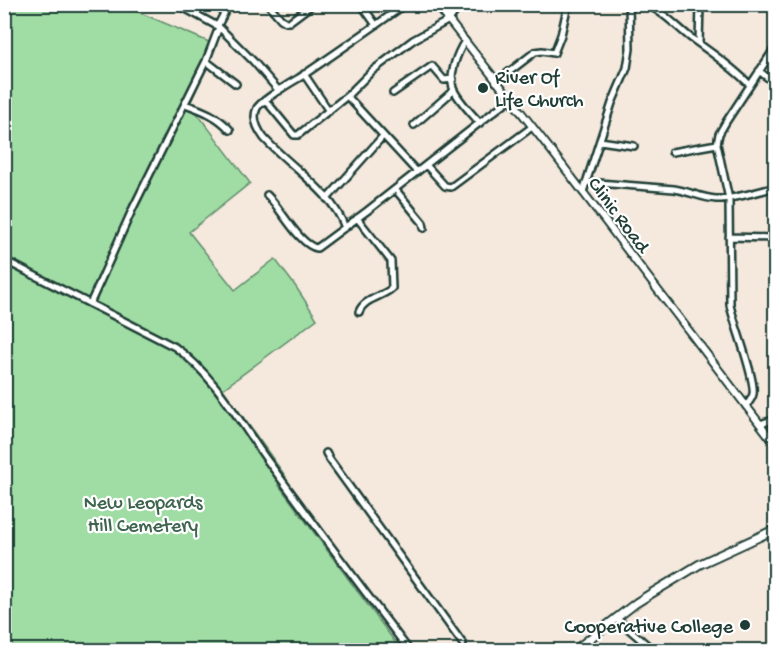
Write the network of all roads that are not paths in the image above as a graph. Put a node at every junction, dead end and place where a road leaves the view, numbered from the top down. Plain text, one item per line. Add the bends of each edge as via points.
1 (229, 4) edge
2 (268, 4) edge
3 (313, 4) edge
4 (406, 4) edge
5 (436, 4) edge
6 (461, 4) edge
7 (569, 4) edge
8 (629, 4) edge
9 (645, 4) edge
10 (700, 4) edge
11 (177, 5) edge
12 (363, 5) edge
13 (450, 20) junction
14 (376, 25) junction
15 (218, 26) junction
16 (465, 41) junction
17 (699, 43) junction
18 (776, 46) edge
19 (206, 61) junction
20 (759, 71) junction
21 (304, 74) junction
22 (453, 79) junction
23 (496, 82) junction
24 (236, 84) dead end
25 (776, 84) edge
26 (750, 85) junction
27 (454, 90) junction
28 (279, 91) junction
29 (393, 93) dead end
30 (346, 96) junction
31 (510, 99) junction
32 (266, 100) junction
33 (185, 104) junction
34 (329, 111) junction
35 (480, 123) junction
36 (414, 125) dead end
37 (532, 127) junction
38 (230, 130) dead end
39 (382, 136) junction
40 (600, 141) junction
41 (717, 144) junction
42 (634, 146) dead end
43 (672, 152) dead end
44 (426, 165) junction
45 (417, 172) junction
46 (586, 182) junction
47 (776, 187) edge
48 (395, 189) junction
49 (583, 192) junction
50 (267, 195) dead end
51 (327, 199) junction
52 (729, 199) junction
53 (357, 218) junction
54 (345, 228) junction
55 (424, 228) dead end
56 (729, 237) junction
57 (776, 238) edge
58 (4, 260) edge
59 (90, 304) junction
60 (359, 312) dead end
61 (746, 406) junction
62 (776, 419) edge
63 (760, 424) junction
64 (776, 445) edge
65 (326, 453) dead end
66 (776, 529) edge
67 (616, 618) junction
68 (463, 644) dead end
69 (409, 651) edge
70 (575, 651) edge
71 (653, 651) edge

1 - 15 street
2 - 3 street via 289,22
4 - 14 street
5 - 13 street, Clinic Road
6 - 13 street
7 - 23 street via 554,53 535,52
8 - 40 street via 627,68
9 - 17 street
10 - 17 street
11 - 15 street
12 - 14 street
13 - 16 street, Clinic Road
13 - 30 street via 412,40
14 - 21 street
15 - 19 street
15 - 28 street
16 - 22 street via 456,56
16 - 23 street, Clinic Road
17 - 26 street
18 - 20 street
19 - 24 street
19 - 33 street
20 - 25 street
20 - 26 street
21 - 28 street
21 - 34 street
22 - 27 street
22 - 29 street via 444,80 432,66
23 - 31 street, Clinic Road
26 - 41 street via 719,134
27 - 35 street
27 - 36 street
28 - 32 street
30 - 34 street
30 - 39 street
31 - 35 street
31 - 37 street, Clinic Road
32 - 34 street via 294,135
32 - 51 street via 255,116 259,131
33 - 38 street via 217,118
33 - 59 street
35 - 44 street
37 - 44 street via 451,187 445,186
37 - 49 street, Clinic Road
39 - 45 street
39 - 51 street
40 - 42 street
40 - 46 street
41 - 43 street
41 - 52 street
44 - 45 street
45 - 48 street
46 - 49 street
46 - 52 street via 675,189 711,199
47 - 52 street
48 - 53 street
48 - 55 street
49 - 61 street, Clinic Road
50 - 54 street via 313,248
51 - 54 street
52 - 56 street
53 - 54 street
53 - 60 street via 391,261 392,288 362,306
56 - 57 street
56 - 61 street via 730,304 753,383 753,395
58 - 59 street
59 - 69 street via 175,347 202,370
61 - 63 street, Clinic Road
62 - 63 street
63 - 64 street, Clinic Road
65 - 68 street
66 - 67 main road via 694,568
67 - 70 main road
67 - 71 street

